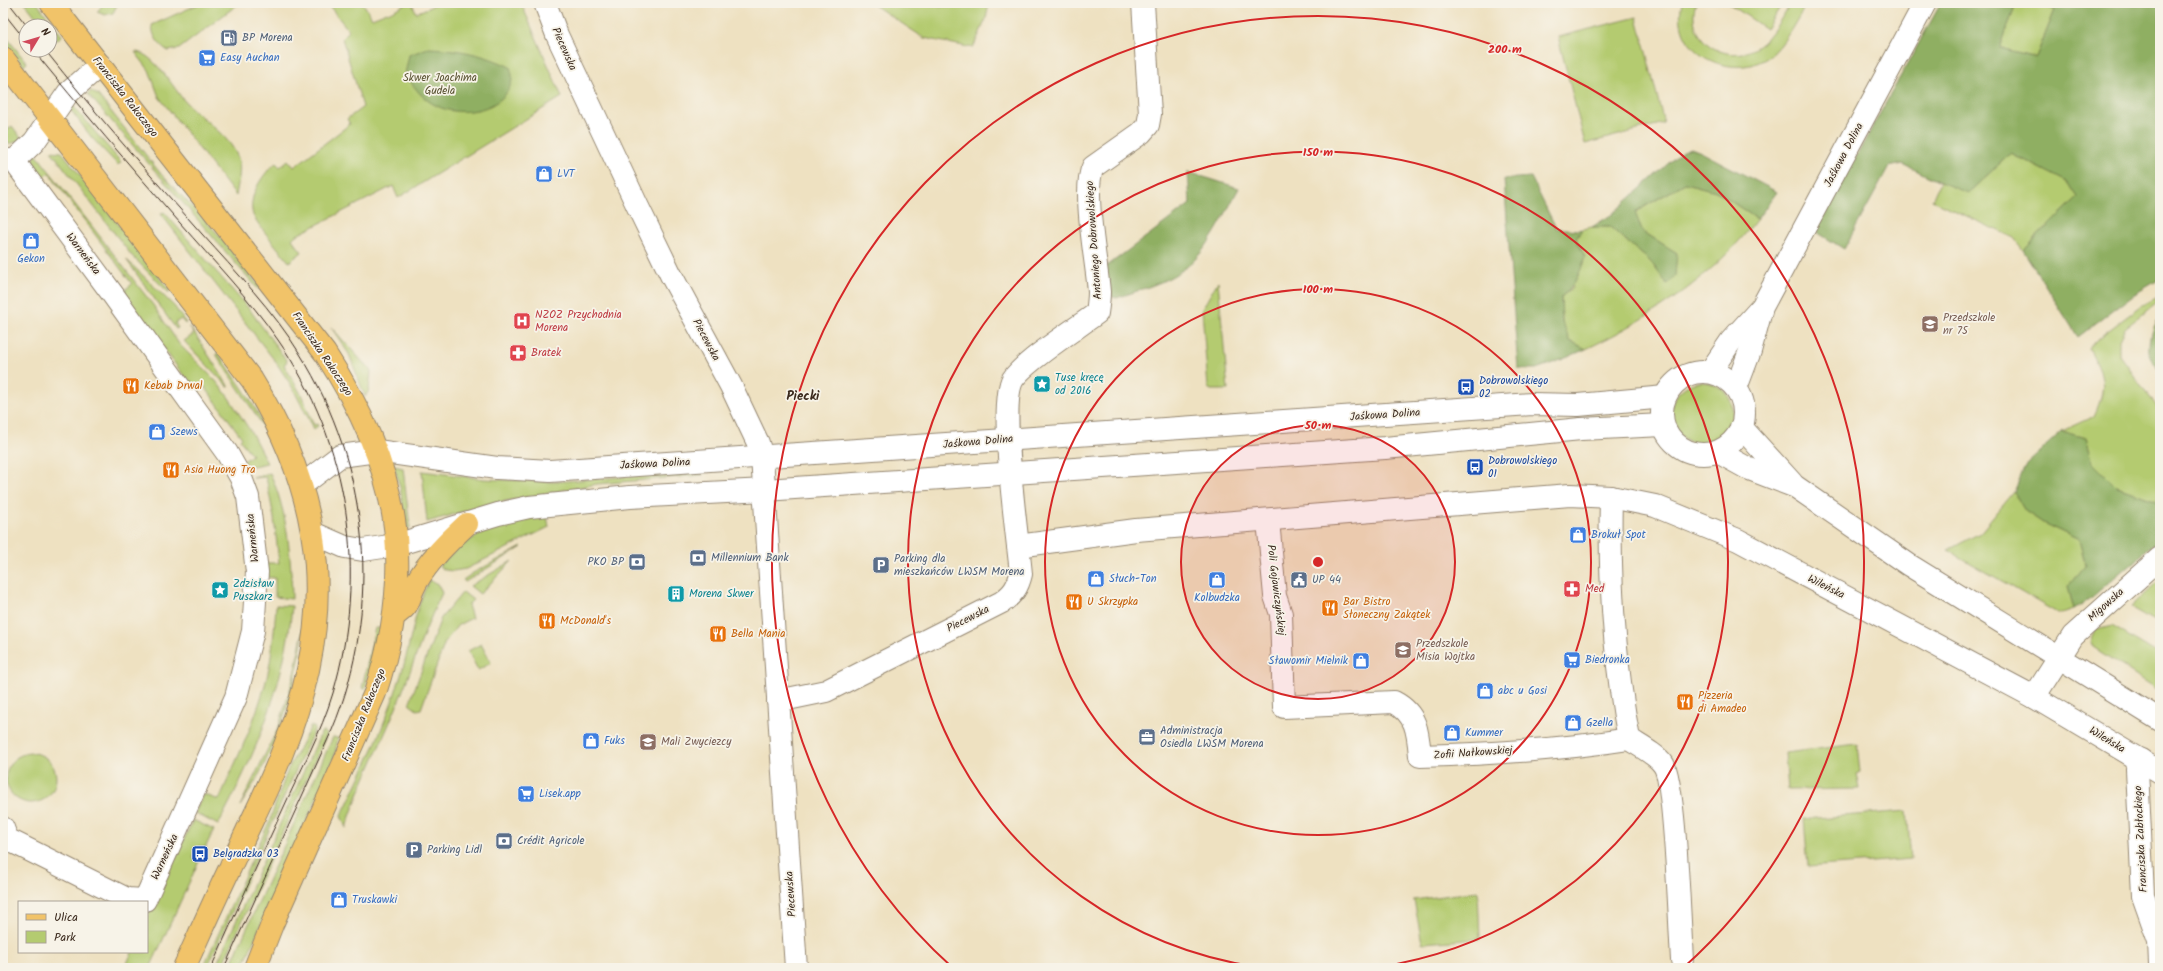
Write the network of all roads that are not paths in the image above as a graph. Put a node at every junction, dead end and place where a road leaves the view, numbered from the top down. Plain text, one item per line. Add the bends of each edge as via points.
1 (51, 3) edge
2 (545, 3) edge
3 (1143, 3) edge
4 (1925, 3) edge
5 (3, 58) edge
6 (100, 65) junction
7 (50, 117) junction
8 (8, 160) edge
9 (1762, 307) junction
10 (1710, 372) junction
11 (1736, 388) junction
12 (1665, 397) junction
13 (1663, 426) junction
14 (1742, 427) junction
15 (1009, 439) junction
16 (377, 451) junction
17 (1718, 452) junction
18 (762, 457) junction
19 (1010, 472) junction
20 (302, 485) junction
21 (1796, 487) junction
22 (765, 490) junction
23 (1611, 496) junction
24 (1268, 520) junction
25 (467, 524) junction
26 (313, 533) junction
27 (396, 545) junction
28 (1018, 546) junction
29 (2160, 558) edge
30 (394, 616) junction
31 (2058, 657) junction
32 (2034, 697) junction
33 (778, 701) junction
34 (1284, 707) joint
35 (2160, 720) edge
36 (1629, 739) junction
37 (2141, 760) junction
38 (2160, 772) edge
39 (3, 828) edge
40 (2159, 941) edge
41 (1682, 960) dead end
42 (2160, 964) edge
43 (184, 968) edge
44 (255, 968) edge
45 (796, 968) edge

1 - 6 main road, Franciszka Rakoczego
2 - 18 street, Piecewska via 557,36 637,205 730,386 758,443
3 - 15 street, Antoniego Dobrowolskiego via 1150,114 1148,125 1141,133 1093,167 1090,173 1089,191 1099,293 1097,313 1025,368 1012,381 1009,390
4 - 9 street, Jaśkowa Dolina
5 - 7 main road
6 - 7 street, Warneńska via 68,93
6 - 16 main road, Franciszka Rakoczego via 324,353 347,387
7 - 8 street, Warneńska via 34,142
7 - 20 main road via 252,380 285,439
8 - 39 street, Warneńska via 111,292 227,453 248,497 257,572 253,631 236,697 145,900 127,899 7,839
9 - 10 street, Jaśkowa Dolina via 1731,341
9 - 11 street, Jaśkowa Dolina via 1750,351
10 - 11 street via 1725,378
10 - 12 street via 1696,372 1683,377 1672,386
11 - 14 street via 1744,407
12 - 13 street via 1662,411
12 - 15 street, Jaśkowa Dolina
13 - 17 street via 1676,444 1685,450 1696,454
13 - 19 street via 1581,429 1386,448
14 - 17 street via 1736,438
14 - 21 street
15 - 18 street, Jaśkowa Dolina
15 - 19 street, Piecewska
16 - 18 street, Jaśkowa Dolina via 497,468 550,471
16 - 20 street, Jaśkowa Dolina via 340,456
16 - 27 main road, Franciszka Rakoczego via 392,505
17 - 21 street via 1747,468
18 - 22 street, Piecewska
19 - 22 street
19 - 28 street, Piecewska
20 - 26 main road
21 - 31 street via 1909,565
22 - 25 street via 630,497 549,505 498,514
22 - 33 street, Piecewska
23 - 24 street via 1570,495
23 - 32 street, Wileńska via 1655,506 1738,540
23 - 36 street via 1610,552 1621,696
24 - 28 street via 1136,530
24 - 34 street, Poli Gojawiczyńskiej via 1275,596 1282,614
25 - 27 street
25 - 30 main road via 424,572 416,584 408,606
26 - 27 street via 357,550
26 - 43 main road via 317,614 302,699 262,801
27 - 30 main road, Franciszka Rakoczego via 397,586
28 - 33 street, Piecewska via 1021,574 1018,585 1011,595 826,691
29 - 31 street, Migowska via 2073,636
30 - 44 main road, Franciszka Rakoczego via 386,662 375,694
31 - 32 street
31 - 35 street
32 - 37 street, Wileńska
33 - 45 street, Piecewska
34 - 36 street, Zofii Nałkowskiej via 1394,702 1403,707 1414,719 1418,731 1420,756 1461,755
36 - 41 street via 1663,763 1668,772
37 - 38 street, Wileńska
37 - 40 street, Franciszka Zabłockiego via 2137,769 2143,896
40 - 42 street, Franciszka Zabłockiego

